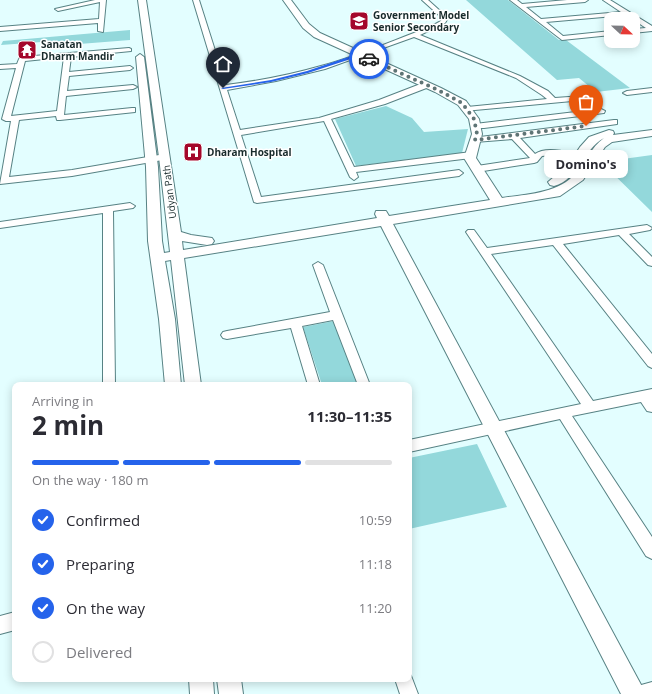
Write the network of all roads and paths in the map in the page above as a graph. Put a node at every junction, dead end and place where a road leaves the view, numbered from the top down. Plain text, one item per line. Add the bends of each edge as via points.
1 (103, 0) edge
2 (142, 0) edge
3 (196, 0) edge
4 (287, 0) edge
5 (425, 0) edge
6 (513, 0) edge
7 (585, 0) edge
8 (606, 0) edge
9 (520, 6) junction
10 (625, 12) edge
11 (604, 15) edge
12 (65, 19) junction
13 (102, 21) junction
14 (540, 21) junction
15 (640, 21) edge
16 (0, 29) edge
17 (652, 29) edge
18 (640, 30) edge
19 (101, 31) dead end
20 (604, 34) edge
21 (415, 35) junction
22 (138, 45) dead end
23 (129, 50) dead end
24 (360, 54) junction
25 (68, 55) junction
26 (20, 66) junction
27 (0, 68) edge
28 (130, 68) dead end
29 (66, 74) junction
30 (426, 85) junction
31 (133, 87) dead end
32 (223, 88) junction
33 (652, 90) edge
34 (626, 93) dead end
35 (63, 94) junction
36 (583, 98) dead end
37 (556, 101) junction
38 (132, 110) dead end
39 (467, 110) junction
40 (601, 111) dead end
41 (61, 113) junction
42 (574, 114) junction
43 (16, 118) junction
44 (326, 118) junction
45 (614, 122) dead end
46 (475, 126) junction
47 (652, 127) edge
48 (237, 133) junction
49 (652, 133) edge
50 (514, 136) junction
51 (475, 140) junction
52 (4, 155) edge
53 (471, 155) junction
54 (535, 159) junction
55 (584, 159) junction
56 (159, 162) junction
57 (477, 169) junction
58 (351, 170) junction
59 (459, 173) dead end
60 (2, 181) edge
61 (358, 186) junction
62 (496, 199) junction
63 (130, 206) dead end
64 (108, 210) junction
65 (383, 217) junction
66 (0, 225) edge
67 (647, 228) dead end
68 (471, 232) dead end
69 (622, 232) junction
70 (556, 242) junction
71 (207, 245) junction
72 (176, 250) junction
73 (485, 252) junction
74 (157, 253) junction
75 (652, 262) edge
76 (318, 264) dead end
77 (337, 315) junction
78 (295, 323) junction
79 (227, 335) dead end
80 (652, 363) edge
81 (109, 382) edge
82 (173, 382) edge
83 (193, 382) edge
84 (313, 382) edge
85 (363, 382) edge
86 (648, 394) edge
87 (590, 407) junction
88 (652, 407) edge
89 (563, 413) junction
90 (494, 428) junction
91 (412, 445) edge
92 (652, 551) edge
93 (12, 622) edge
94 (0, 625) edge
95 (201, 682) edge
96 (229, 682) edge
97 (405, 682) edge
98 (652, 691) edge
99 (202, 694) edge
100 (231, 694) edge
101 (409, 694) edge
102 (634, 694) edge
103 (641, 694) edge

1 - 12 street via 56,6
1 - 13 street
2 - 56 street, Udyan Path
3 - 32 street
4 - 24 street via 306,26 317,35
5 - 21 street via 445,18 443,22
6 - 9 street
7 - 9 street
8 - 10 street
9 - 14 street
11 - 14 street
12 - 13 street
12 - 16 street
13 - 19 street
14 - 20 street via 562,38
15 - 17 street
17 - 18 street
21 - 24 street
21 - 37 street via 518,77
22 - 56 street, Udyan Path
23 - 25 street
24 - 30 street
24 - 32 street via 308,72 271,81
25 - 26 street via 22,59
25 - 29 street
26 - 27 street
26 - 43 street via 6,119
28 - 29 street
29 - 35 street
30 - 39 street via 462,103
30 - 44 street via 394,98
31 - 35 street
32 - 48 street
33 - 34 street
35 - 41 street
36 - 37 street
37 - 39 street
37 - 42 street
38 - 41 street via 60,118
39 - 46 street via 474,119
40 - 42 street
41 - 43 street
42 - 46 street
43 - 52 street
44 - 48 street
44 - 58 street
45 - 50 street
46 - 51 street
47 - 55 street via 601,134 588,142
48 - 61 street via 257,200
49 - 55 street via 609,139
50 - 51 street
50 - 54 street
51 - 53 street
52 - 60 street
53 - 57 street via 470,158
53 - 58 street
54 - 55 street via 539,154 561,153
54 - 57 street
55 - 62 street via 579,177 556,193
56 - 60 street
56 - 72 street, Udyan Path
56 - 74 street, Udyan Path
57 - 62 street
58 - 61 street
59 - 61 street
62 - 65 street
63 - 64 street
64 - 66 street
64 - 81 street
65 - 71 street
65 - 90 street
67 - 69 street
68 - 73 street
69 - 70 street
69 - 75 street
70 - 73 street
70 - 80 street
71 - 72 street via 191,256
71 - 72 street via 189,239
72 - 74 street
72 - 83 street, Udyan Path
73 - 87 street
74 - 82 street, Udyan Path
76 - 77 street
77 - 78 street
77 - 85 street
78 - 79 street
78 - 84 street
86 - 87 street
86 - 88 street
87 - 89 street
89 - 90 street
89 - 92 street
90 - 91 street
90 - 102 street
93 - 94 street
95 - 99 street
96 - 100 street
97 - 101 street
98 - 103 street

